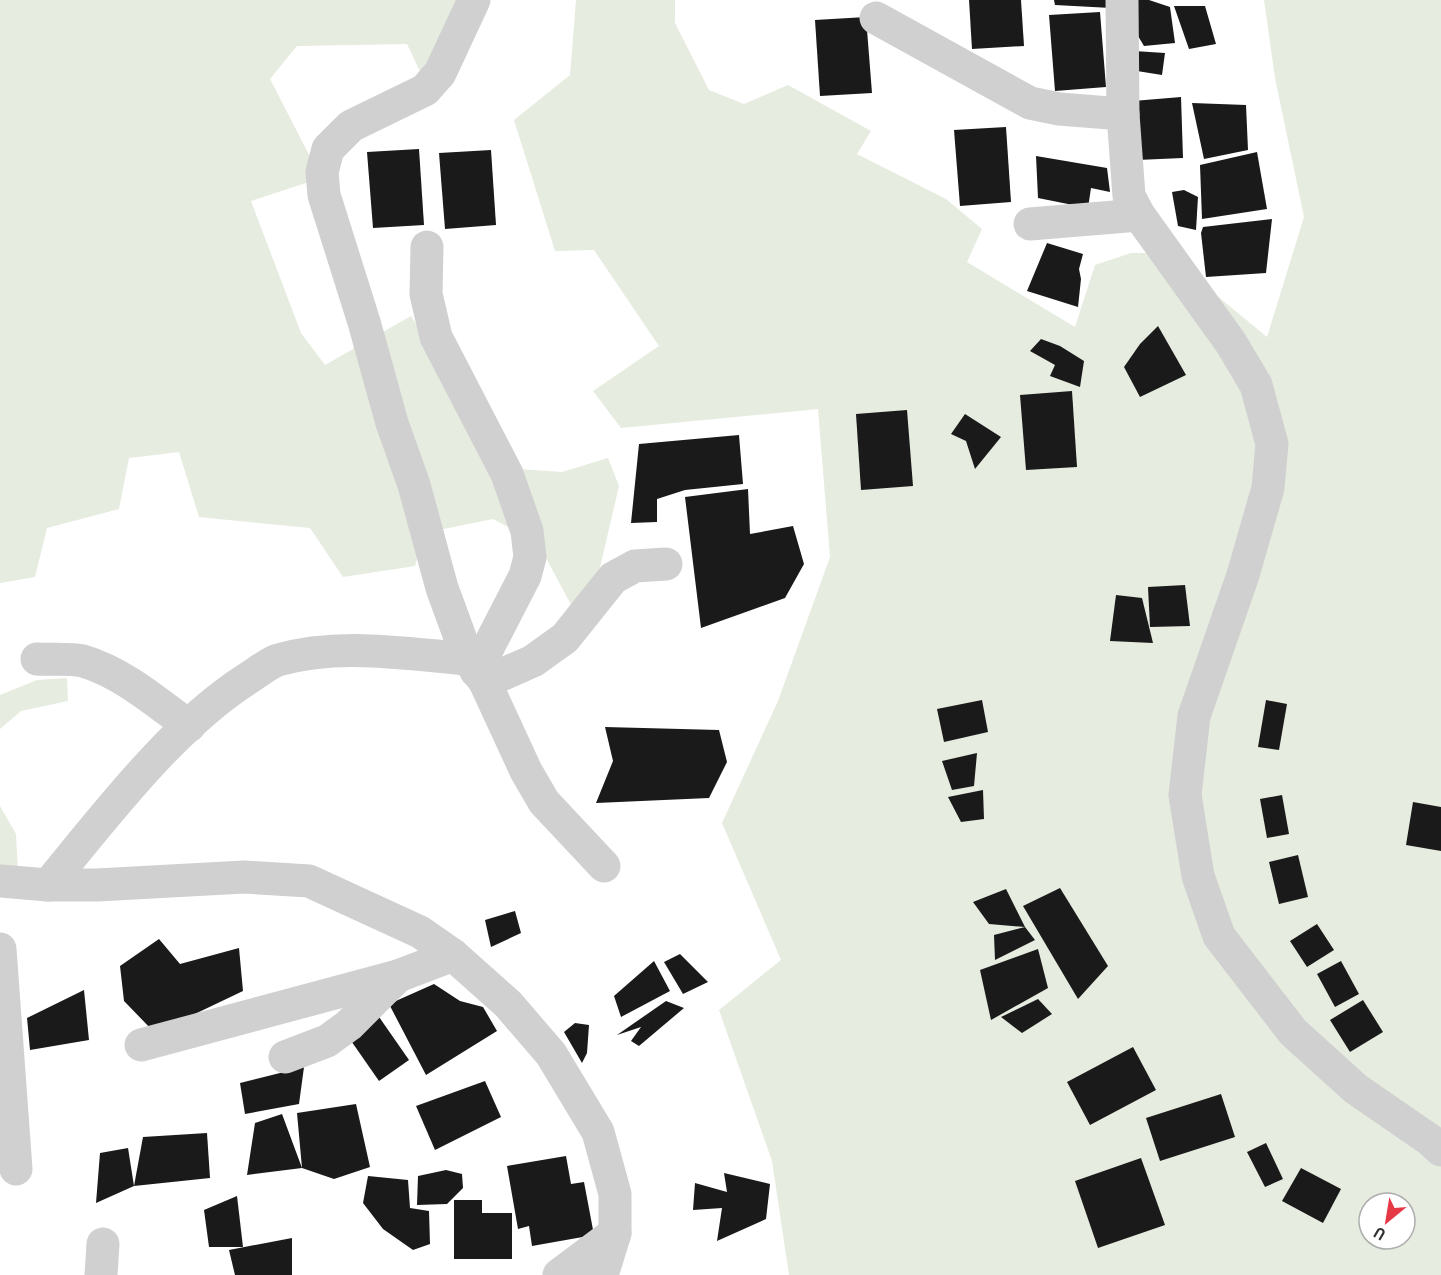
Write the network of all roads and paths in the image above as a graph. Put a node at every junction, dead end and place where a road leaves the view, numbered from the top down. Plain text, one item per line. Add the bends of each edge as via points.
1 (474, 0) edge
2 (1122, 0) edge
3 (876, 18) dead end
4 (1123, 114) junction
5 (1139, 215) junction
6 (1030, 224) dead end
7 (427, 247) dead end
8 (666, 564) dead end
9 (37, 659) dead end
10 (476, 671) junction
11 (189, 726) junction
12 (604, 866) dead end
13 (0, 881) edge
14 (48, 885) junction
15 (0, 949) edge
16 (453, 955) junction
17 (398, 976) junction
18 (141, 1045) dead end
19 (285, 1057) dead end
20 (1441, 1150) edge
21 (16, 1169) dead end
22 (615, 1233) junction
23 (560, 1275) edge
24 (602, 1275) edge

1 - 10 street via 440,73 425,90 351,126 328,149 322,172 324,195 442,588
2 - 4 street
3 - 4 street via 1030,103
4 - 5 street via 1130,196
5 - 6 street
5 - 20 street via 1256,385 1272,444 1268,488 1243,575 1194,716 1185,795 1198,876 1219,936 1293,1032 1356,1089
7 - 10 street via 426,294 436,337 507,474 527,531 530,557 525,576
8 - 10 street via 635,566 613,578 565,638 533,661
9 - 11 street via 82,661 116,675
10 - 11 street via 358,651 308,653 275,661 231,689
10 - 12 street via 544,802
11 - 14 street via 112,807
13 - 14 street
14 - 16 street via 244,878 309,882 420,932
15 - 21 street
16 - 17 street
16 - 22 street via 508,1004 551,1054 598,1132 615,1194
17 - 18 street
17 - 19 street via 350,1025 327,1041
22 - 23 street
22 - 24 street

